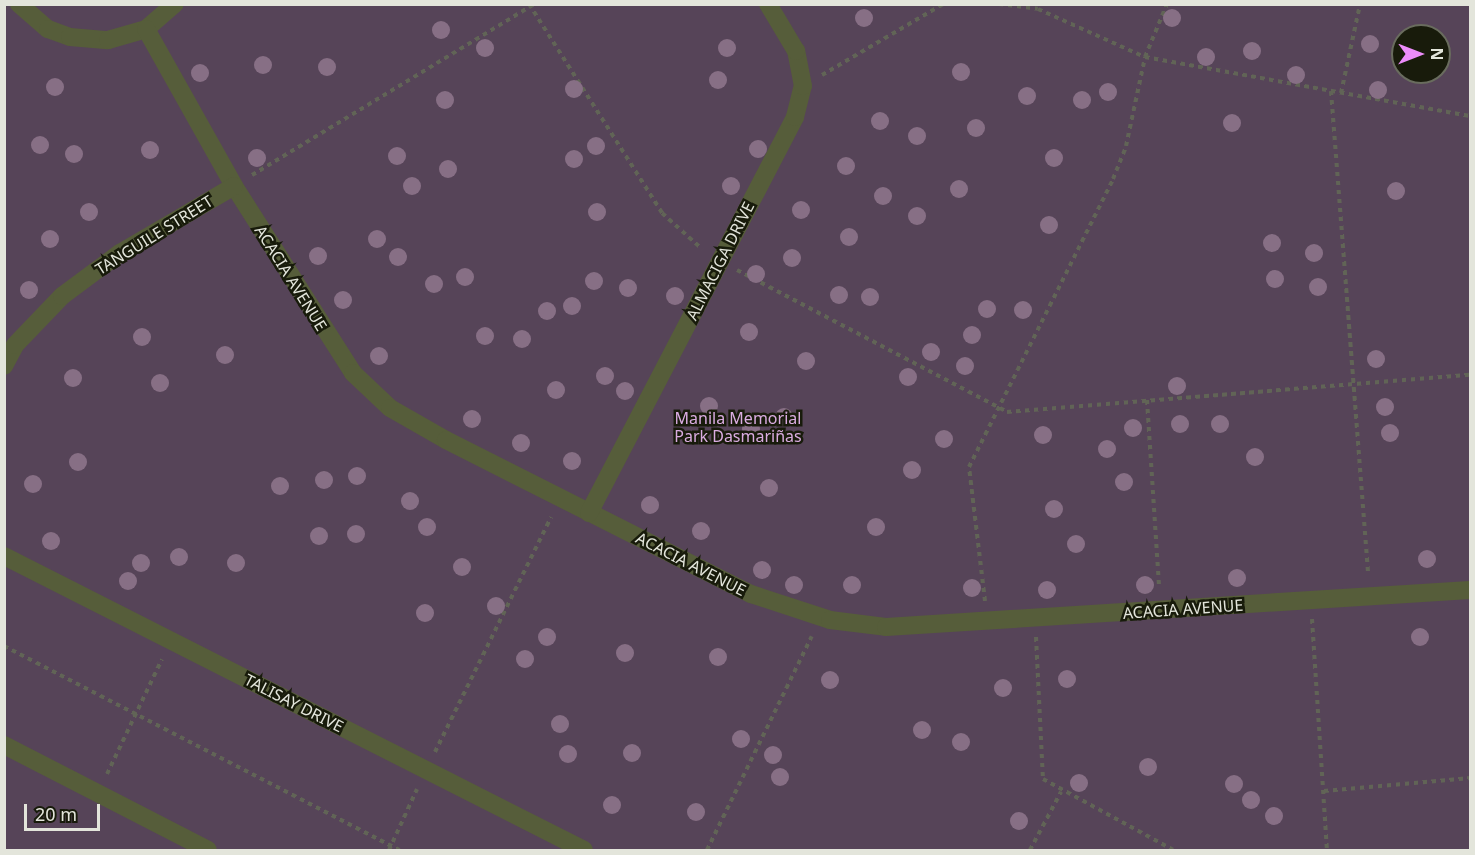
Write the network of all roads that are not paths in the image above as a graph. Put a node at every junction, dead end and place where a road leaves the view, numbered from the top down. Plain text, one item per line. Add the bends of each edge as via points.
1 (19, 4) edge
2 (175, 4) edge
3 (768, 4) edge
4 (146, 29) junction
5 (234, 186) junction
6 (4, 366) edge
7 (589, 513) junction
8 (4, 556) edge
9 (1470, 590) edge
10 (4, 745) edge
11 (208, 850) edge
12 (584, 850) edge

1 - 4 lane via 48,29 70,37 108,40
2 - 4 lane
3 - 7 lane, ALMACIGA DRIVE via 796,51 803,86 795,117
4 - 5 lane, ACACIA AVENUE
5 - 6 lane, TANGUILE STREET via 120,253 62,296 15,345
5 - 7 lane, ACACIA AVENUE via 353,374 390,408
7 - 9 lane, ACACIA AVENUE via 751,594 821,618 886,627
8 - 12 lane, TALISAY DRIVE
10 - 11 lane via 96,796

